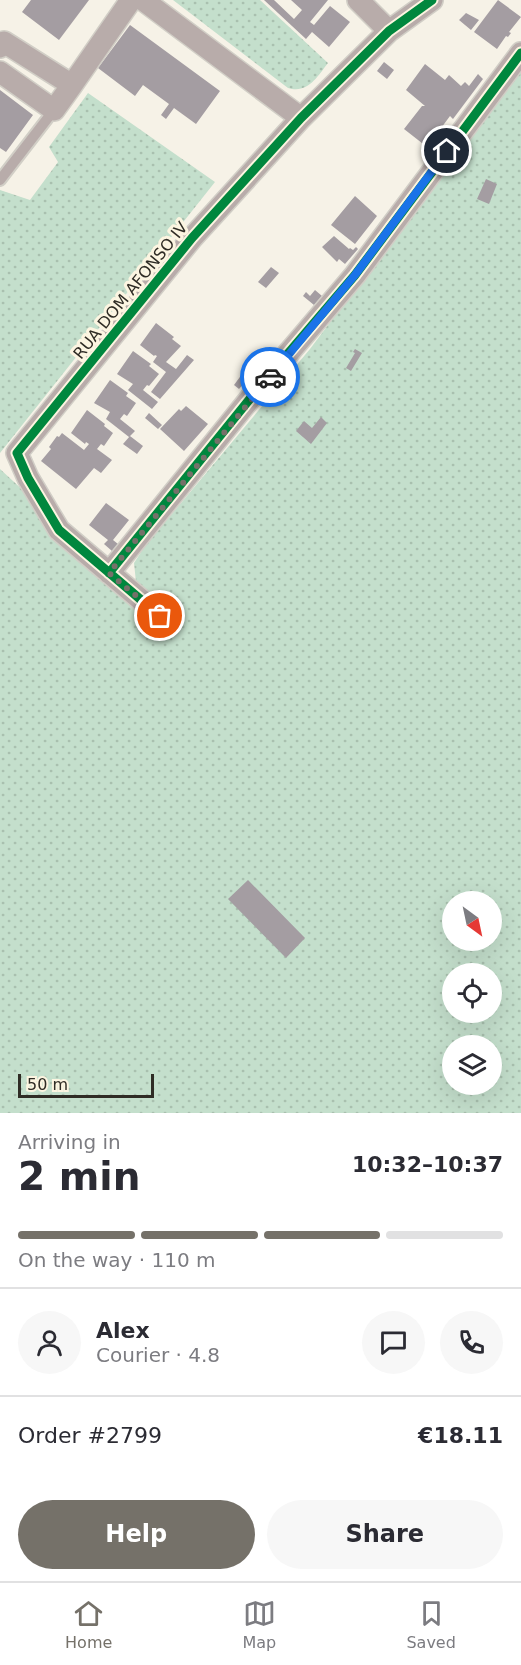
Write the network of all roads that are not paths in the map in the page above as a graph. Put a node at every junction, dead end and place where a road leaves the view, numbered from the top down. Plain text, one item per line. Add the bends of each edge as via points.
1 (131, 0) edge
2 (143, 0) edge
3 (358, 0) edge
4 (432, 0) edge
5 (389, 32) junction
6 (0, 47) edge
7 (521, 53) edge
8 (0, 72) edge
9 (72, 85) junction
10 (54, 110) junction
11 (301, 118) junction
12 (0, 180) edge
13 (109, 573) junction
14 (160, 616) dead end

1 - 9 street
2 - 11 street
3 - 5 street
4 - 5 street, RUA DOM AFONSO IV
5 - 11 street, RUA DOM AFONSO IV
6 - 9 street via 4,42
7 - 13 street via 348,284
8 - 10 street
9 - 10 street
10 - 12 lane
11 - 13 street, RUA DOM AFONSO IV via 9,446 59,530
13 - 14 street, RUA DOM AFONSO IV

